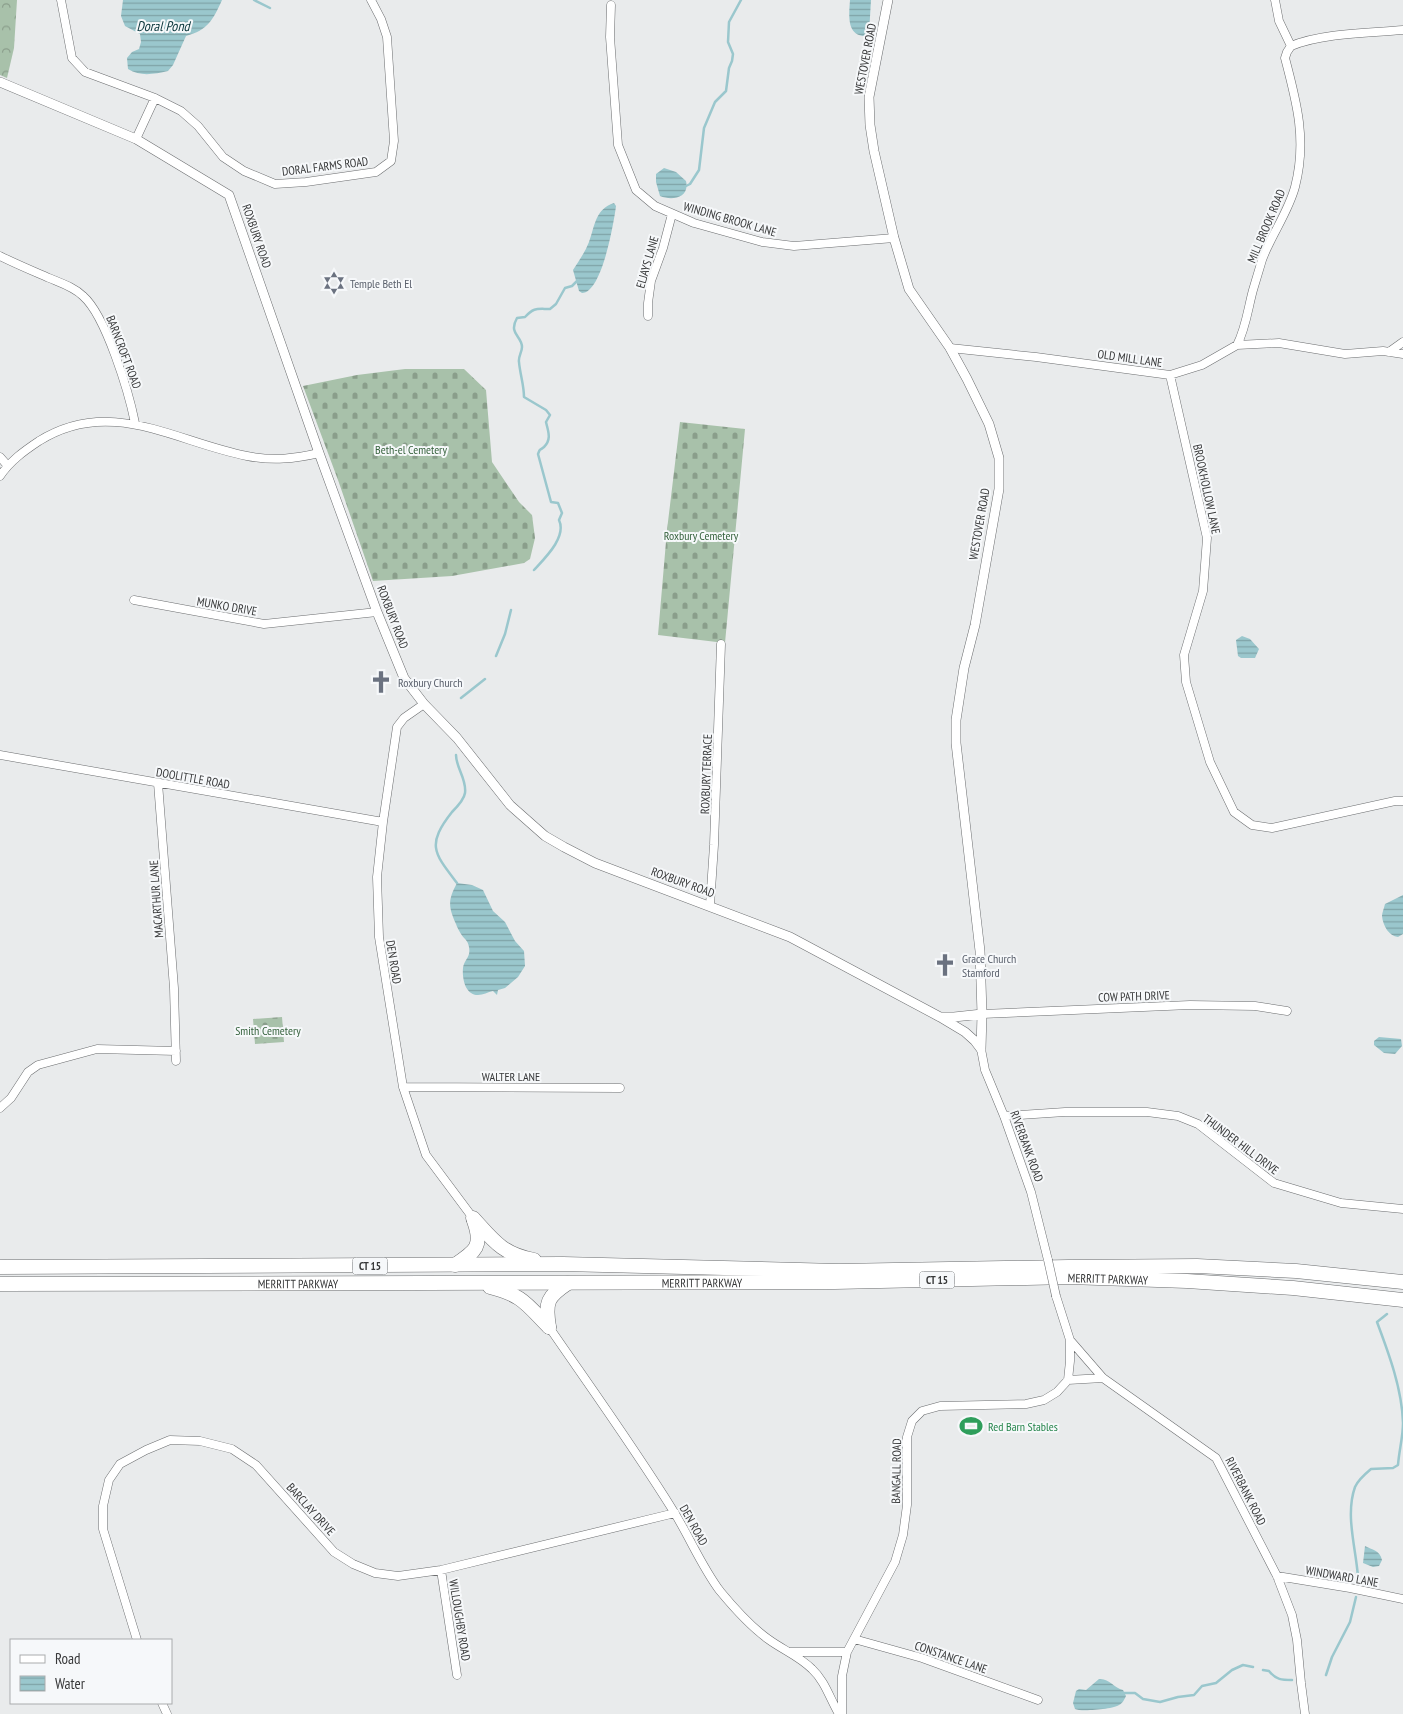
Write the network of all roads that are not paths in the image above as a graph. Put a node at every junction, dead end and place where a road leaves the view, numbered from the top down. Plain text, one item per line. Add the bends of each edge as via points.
1 (61, 0) edge
2 (371, 0) edge
3 (888, 0) edge
4 (1275, 0) edge
5 (611, 5) dead end
6 (1403, 30) edge
7 (1291, 46) junction
8 (0, 82) edge
9 (154, 98) junction
10 (136, 139) junction
11 (672, 214) junction
12 (894, 238) junction
13 (0, 256) edge
14 (648, 316) dead end
15 (1403, 342) edge
16 (1237, 345) junction
17 (950, 348) junction
18 (1389, 352) junction
19 (1403, 354) edge
20 (1170, 375) junction
21 (135, 423) junction
22 (319, 453) junction
23 (0, 457) edge
24 (7, 465) junction
25 (0, 476) edge
26 (134, 600) dead end
27 (377, 612) junction
28 (721, 644) dead end
29 (424, 704) junction
30 (0, 755) edge
31 (158, 783) junction
32 (1403, 801) edge
33 (383, 822) junction
34 (710, 905) junction
35 (1287, 1011) dead end
36 (982, 1014) junction
37 (940, 1017) junction
38 (981, 1048) junction
39 (176, 1051) junction
40 (176, 1060) dead end
41 (403, 1087) junction
42 (620, 1088) dead end
43 (0, 1108) edge
44 (1004, 1116) junction
45 (1403, 1209) edge
46 (472, 1218) junction
47 (563, 1264) junction
48 (455, 1265) junction
49 (0, 1267) edge
50 (1403, 1282) edge
51 (470, 1283) junction
52 (568, 1283) junction
53 (0, 1284) edge
54 (1403, 1300) edge
55 (549, 1327) junction
56 (1070, 1340) junction
57 (1103, 1378) junction
58 (1068, 1380) junction
59 (674, 1513) junction
60 (441, 1570) junction
61 (1276, 1576) junction
62 (1403, 1599) edge
63 (137, 1639) edge
64 (854, 1639) junction
65 (790, 1652) junction
66 (847, 1652) junction
67 (457, 1675) dead end
68 (1038, 1700) dead end
69 (841, 1714) edge
70 (1305, 1714) edge

1 - 9 street, DORAL FARMS ROAD via 72,58 85,72
2 - 9 street, DORAL FARMS ROAD via 387,37 394,141 391,161 376,172 275,184 244,171 223,156 181,111
3 - 12 street, WESTOVER ROAD via 869,97 874,151
4 - 7 street via 1279,21
5 - 11 street, WINDING BROOK LANE via 610,37 618,145 636,190 655,206
6 - 7 street via 1333,37
7 - 16 street, MILL BROOK ROAD via 1286,58 1299,112 1301,148 1295,187 1267,247
8 - 10 street, ROXBURY ROAD
9 - 10 street
10 - 22 street, ROXBURY ROAD via 229,195
11 - 12 street, WINDING BROOK LANE via 762,242 794,246
11 - 14 street, ELJAYS LANE via 651,281
12 - 17 street, WESTOVER ROAD via 909,289
13 - 21 street, BARNCROFT ROAD via 72,288 94,308 126,390
15 - 18 street
16 - 18 street, OLD MILL LANE via 1279,343 1345,354
16 - 20 street, OLD MILL LANE via 1202,365
17 - 20 street, OLD MILL LANE
17 - 36 street, WESTOVER ROAD via 989,424 999,458 999,489 956,720 980,951
18 - 19 street, OLD MILL LANE
20 - 32 street, BROOKHOLLOW LANE via 1207,538 1203,591 1184,655 1186,682 1210,762 1234,812 1252,825 1272,828
21 - 22 street via 247,456 296,459
21 - 24 street via 71,425 24,451
22 - 27 street, ROXBURY ROAD
23 - 24 street
24 - 25 street
26 - 27 street, MUNKO DRIVE via 264,624
27 - 29 street, ROXBURY ROAD via 404,678
28 - 34 street, ROXBURY TERRACE
29 - 33 street, DEN ROAD via 397,727
29 - 34 street, ROXBURY ROAD via 457,738 510,804 546,836 595,863
30 - 31 street, DOOLITTLE ROAD
31 - 33 street, DOOLITTLE ROAD
31 - 39 street, MACARTHUR LANE
33 - 41 street, DEN ROAD via 377,878 379,937
34 - 37 street, ROXBURY ROAD via 790,936
35 - 36 street, COW PATH DRIVE via 1255,1006 1190,1005
36 - 37 street
36 - 38 street, WESTOVER ROAD
37 - 38 street, ROXBURY ROAD via 965,1032
38 - 44 street, RIVERBANK ROAD via 985,1070
39 - 40 street, MACARTHUR LANE
39 - 43 street via 97,1049 38,1065 28,1072 11,1098
41 - 42 street, WALTER LANE
41 - 46 street, DEN ROAD via 426,1154
44 - 45 street, THUNDER HILL DRIVE via 1147,1112 1178,1116 1198,1124 1274,1183 1341,1203
44 - 56 street, RIVERBANK ROAD, bridge via 1031,1192
46 - 47 highway via 507,1252
46 - 48 highway via 478,1243 470,1255
47 - 48 highway, MERRITT PARKWAY / CT 15
47 - 50 highway, MERRITT PARKWAY / CT 15 via 838,1272 1197,1266 1296,1271
48 - 49 highway, MERRITT PARKWAY / CT 15
51 - 52 highway, MERRITT PARKWAY / CT 15
51 - 53 highway, MERRITT PARKWAY / CT 15
51 - 55 highway via 520,1298
52 - 54 highway, MERRITT PARKWAY / CT 15 via 1069,1277 1235,1284
52 - 55 highway via 548,1301
55 - 59 street, DEN ROAD
56 - 57 street, RIVERBANK ROAD
56 - 58 street, RIVERBANK ROAD
57 - 58 street
57 - 61 street, RIVERBANK ROAD via 1216,1458
58 - 64 street, BANGALL ROAD via 1044,1400 1026,1404 940,1406 922,1411 912,1421 907,1437 907,1505 903,1536 895,1562
59 - 60 street, BARCLAY DRIVE
59 - 65 street, DEN ROAD via 704,1566 745,1620
60 - 63 street, BARCLAY DRIVE via 398,1576 375,1573 353,1564 334,1552 256,1465 232,1449 200,1441 170,1440 120,1464 110,1480 103,1506 103,1529
60 - 67 street, WILLOUGHBY ROAD
61 - 62 street, WINDWARD LANE
61 - 70 street, RIVERBANK ROAD via 1292,1615
64 - 66 street, BANGALL ROAD
64 - 68 street, CONSTANCE LANE via 922,1658
65 - 66 street
65 - 69 street, DEN ROAD via 813,1670
66 - 69 street, BANGALL ROAD via 842,1676

